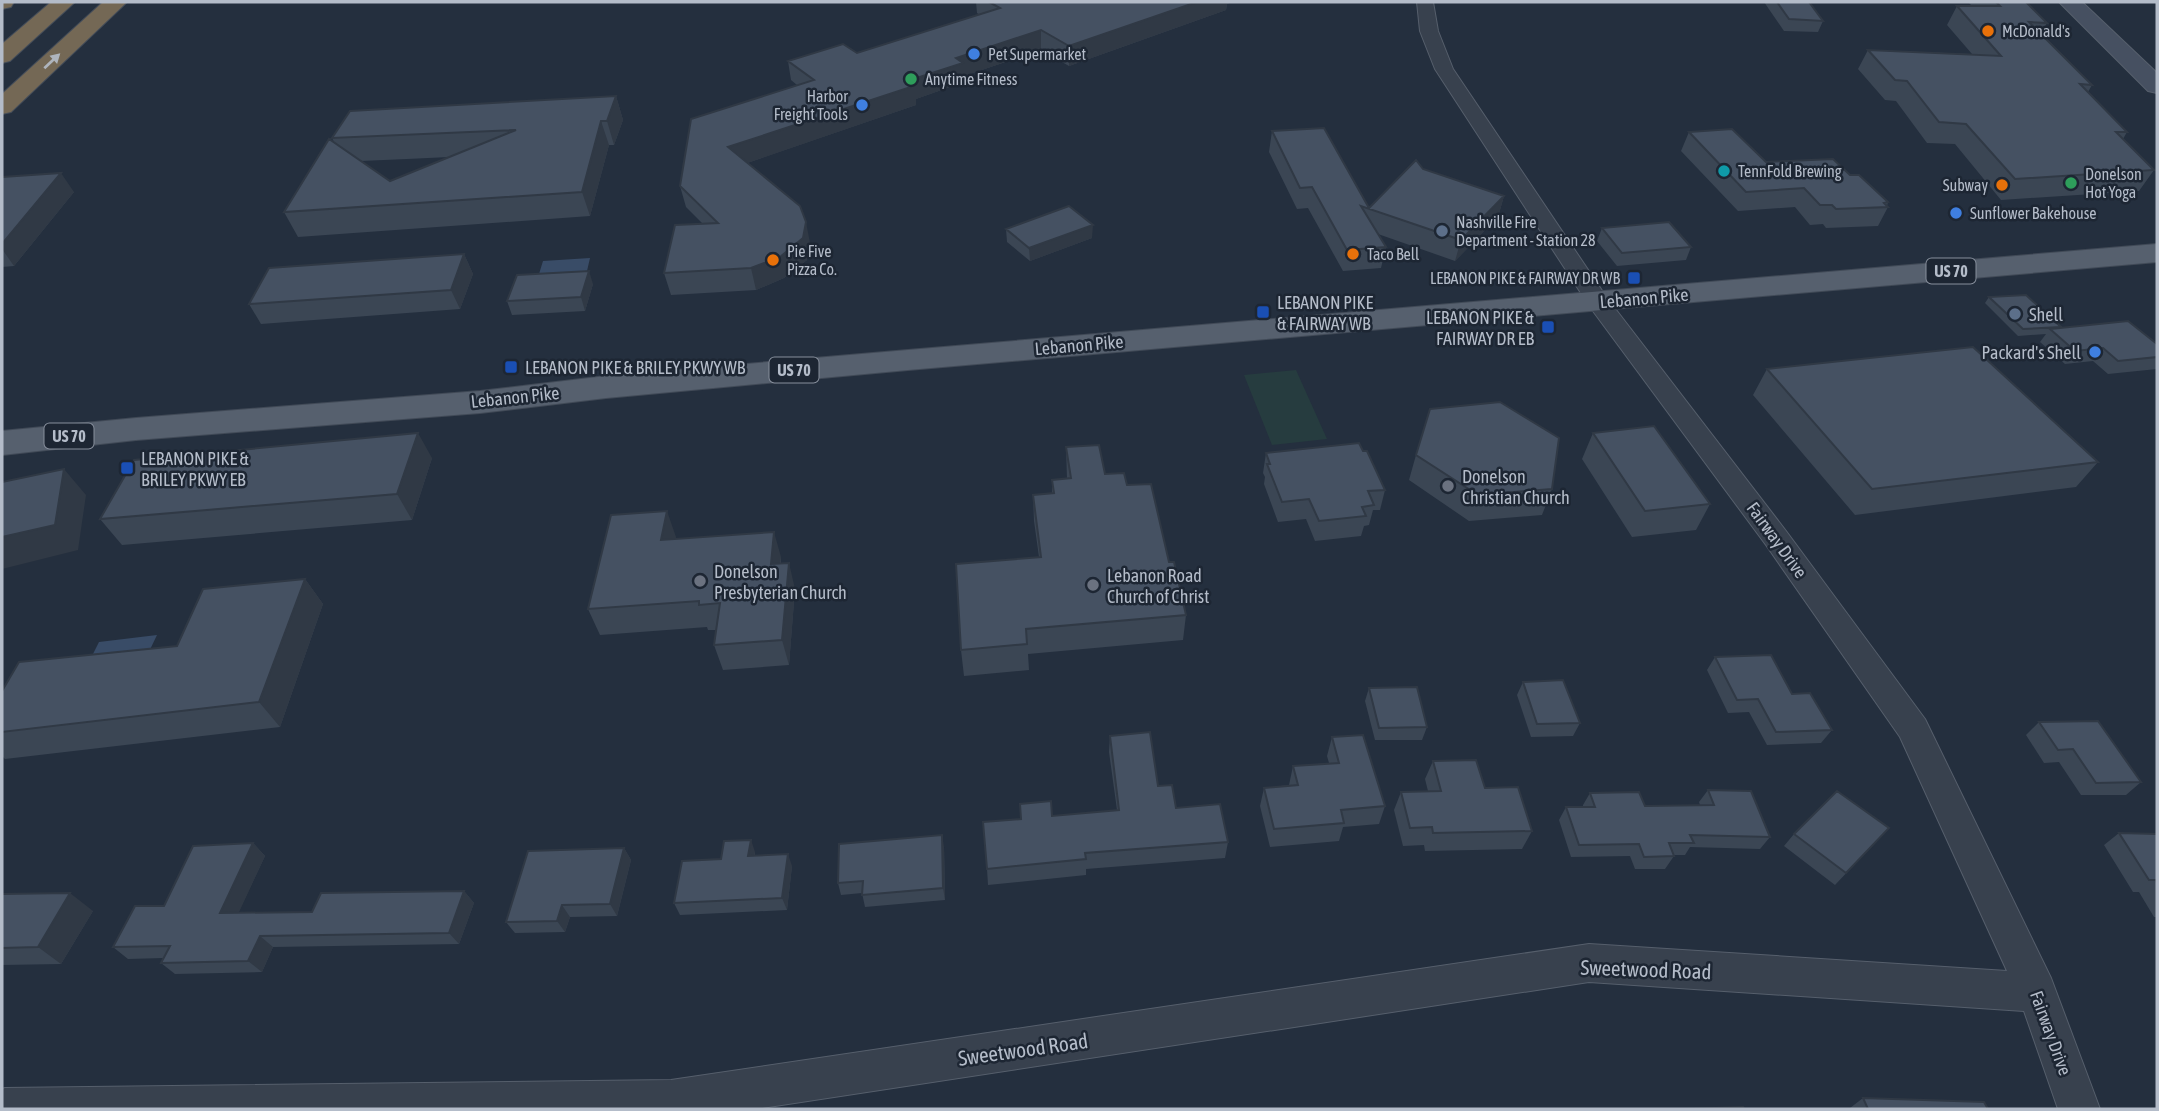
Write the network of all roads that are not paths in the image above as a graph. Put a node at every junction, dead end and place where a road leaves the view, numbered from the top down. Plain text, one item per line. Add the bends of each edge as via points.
1 (64, 2) edge
2 (116, 2) edge
3 (1425, 2) edge
4 (2070, 2) edge
5 (2, 56) edge
6 (2157, 86) edge
7 (2, 107) edge
8 (2157, 253) edge
9 (1598, 302) junction
10 (2, 443) edge
11 (2037, 992) junction
12 (5, 1109) edge
13 (2079, 1109) edge

1 - 5 highway
7 -> 2 highway
3 - 9 street, Fairway Drive via 1429,32 1444,69
4 - 6 main road
8 - 9 main road, Lebanon Pike / US 70
9 - 10 main road, Lebanon Pike / US 70
9 - 11 street, Fairway Drive via 1913,729
11 - 12 street, Sweetwood Road via 1589,963 671,1101
11 - 13 street, Fairway Drive

